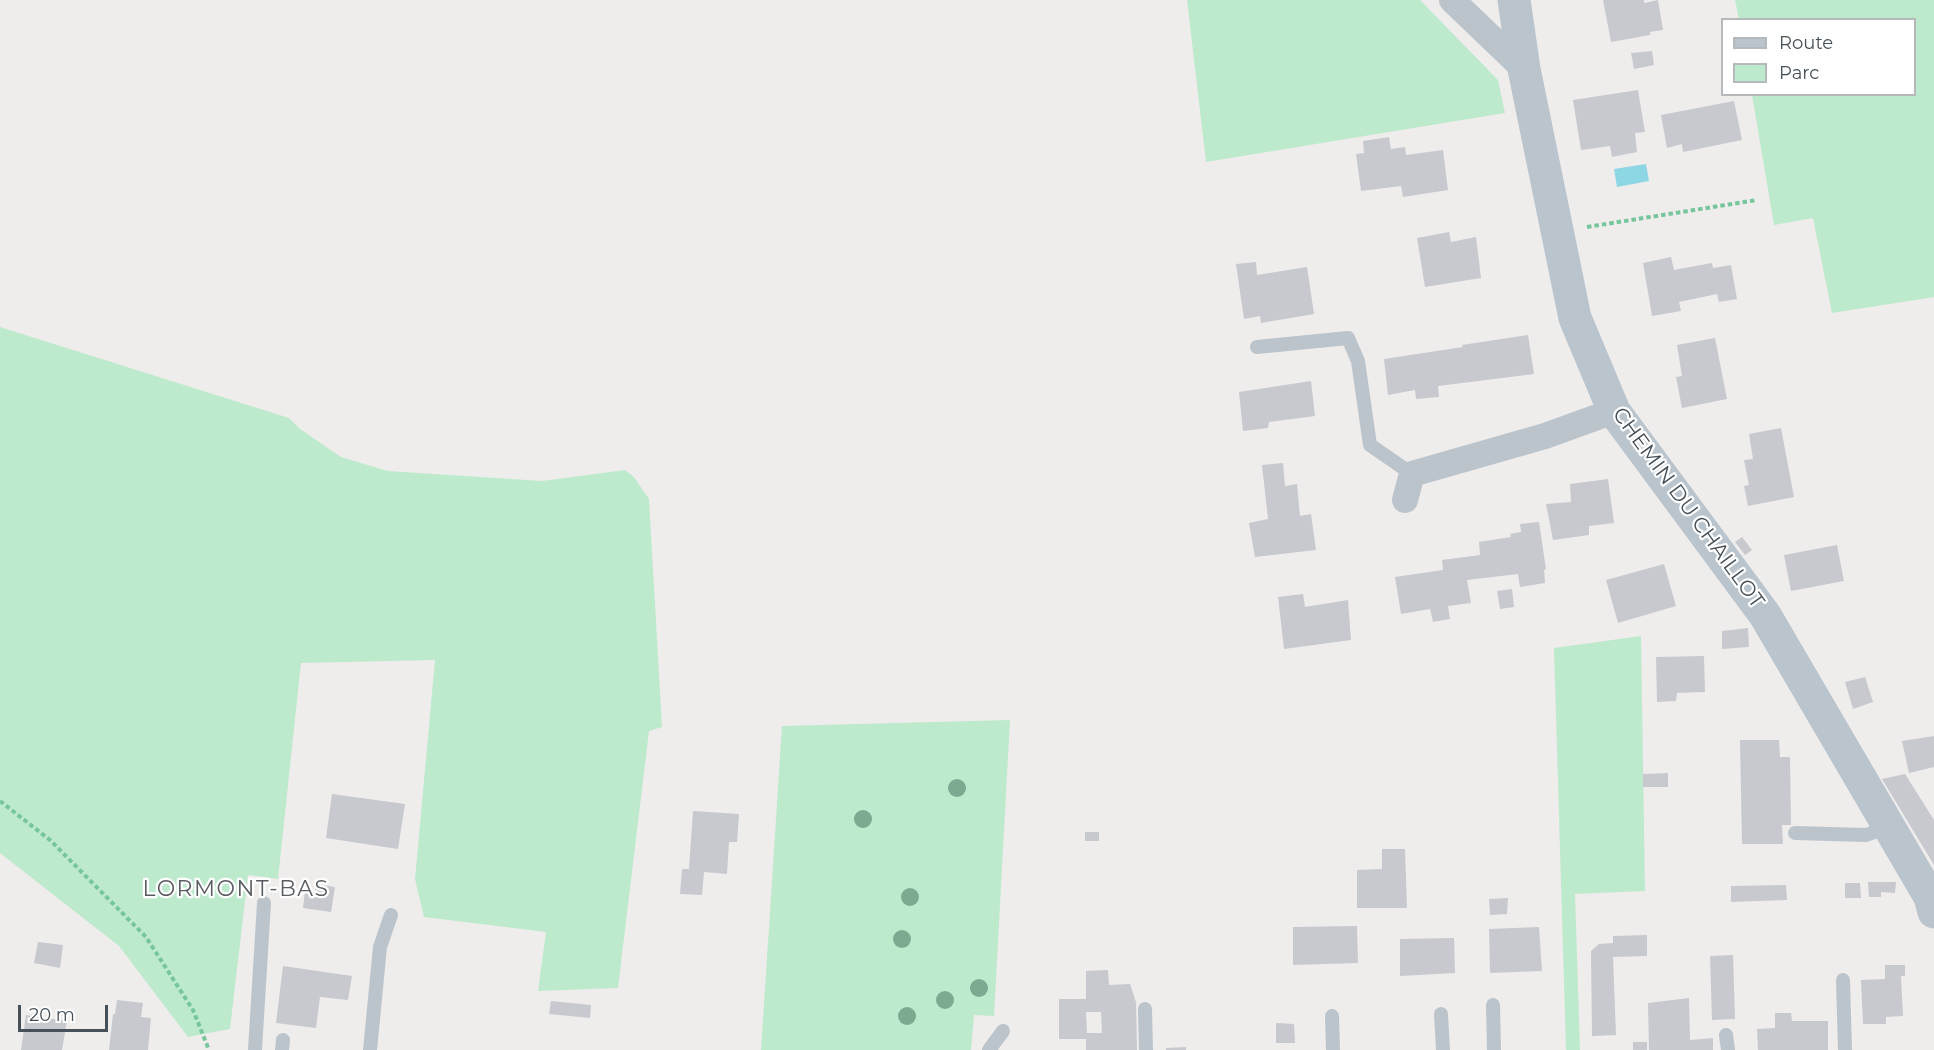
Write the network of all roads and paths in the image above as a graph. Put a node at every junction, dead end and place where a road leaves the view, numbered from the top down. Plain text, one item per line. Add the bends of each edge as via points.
1 (1452, 0) edge
2 (1514, 0) edge
3 (1524, 69) junction
4 (1756, 200) dead end
5 (1557, 232) junction
6 (1257, 347) dead end
7 (1614, 411) junction
8 (1412, 474) junction
9 (1404, 500) dead end
10 (0, 801) edge
11 (1889, 827) junction
12 (1795, 833) dead end
13 (1932, 901) edge
14 (264, 903) dead end
15 (391, 915) dead end
16 (1843, 980) dead end
17 (1493, 1005) dead end
18 (1145, 1009) dead end
19 (1441, 1014) dead end
20 (1332, 1016) dead end
21 (1003, 1031) dead end
22 (1726, 1035) dead end
23 (209, 1050) edge
24 (255, 1050) edge
25 (370, 1050) edge
26 (989, 1050) edge
27 (1146, 1050) edge
28 (1333, 1050) edge
29 (1443, 1050) edge
30 (1494, 1050) edge
31 (1728, 1050) edge
32 (1845, 1050) edge

1 - 3 street
2 - 3 street, CHEMIN DU CHAILLOT
3 - 5 street, CHEMIN DU CHAILLOT
4 - 5 path
5 - 7 street, CHEMIN DU CHAILLOT via 1575,318
6 - 8 lane via 1348,338 1358,361 1370,445
7 - 8 street via 1545,436
7 - 11 street, CHEMIN DU CHAILLOT via 1766,615
8 - 9 street
10 - 23 path via 50,840 146,937 193,1010
11 - 12 lane via 1866,835
11 - 13 street, CHEMIN DU CHAILLOT
14 - 24 lane
15 - 25 lane via 380,947
16 - 32 lane
17 - 30 lane
18 - 27 lane
19 - 29 lane
20 - 28 lane
21 - 26 lane
22 - 31 lane

